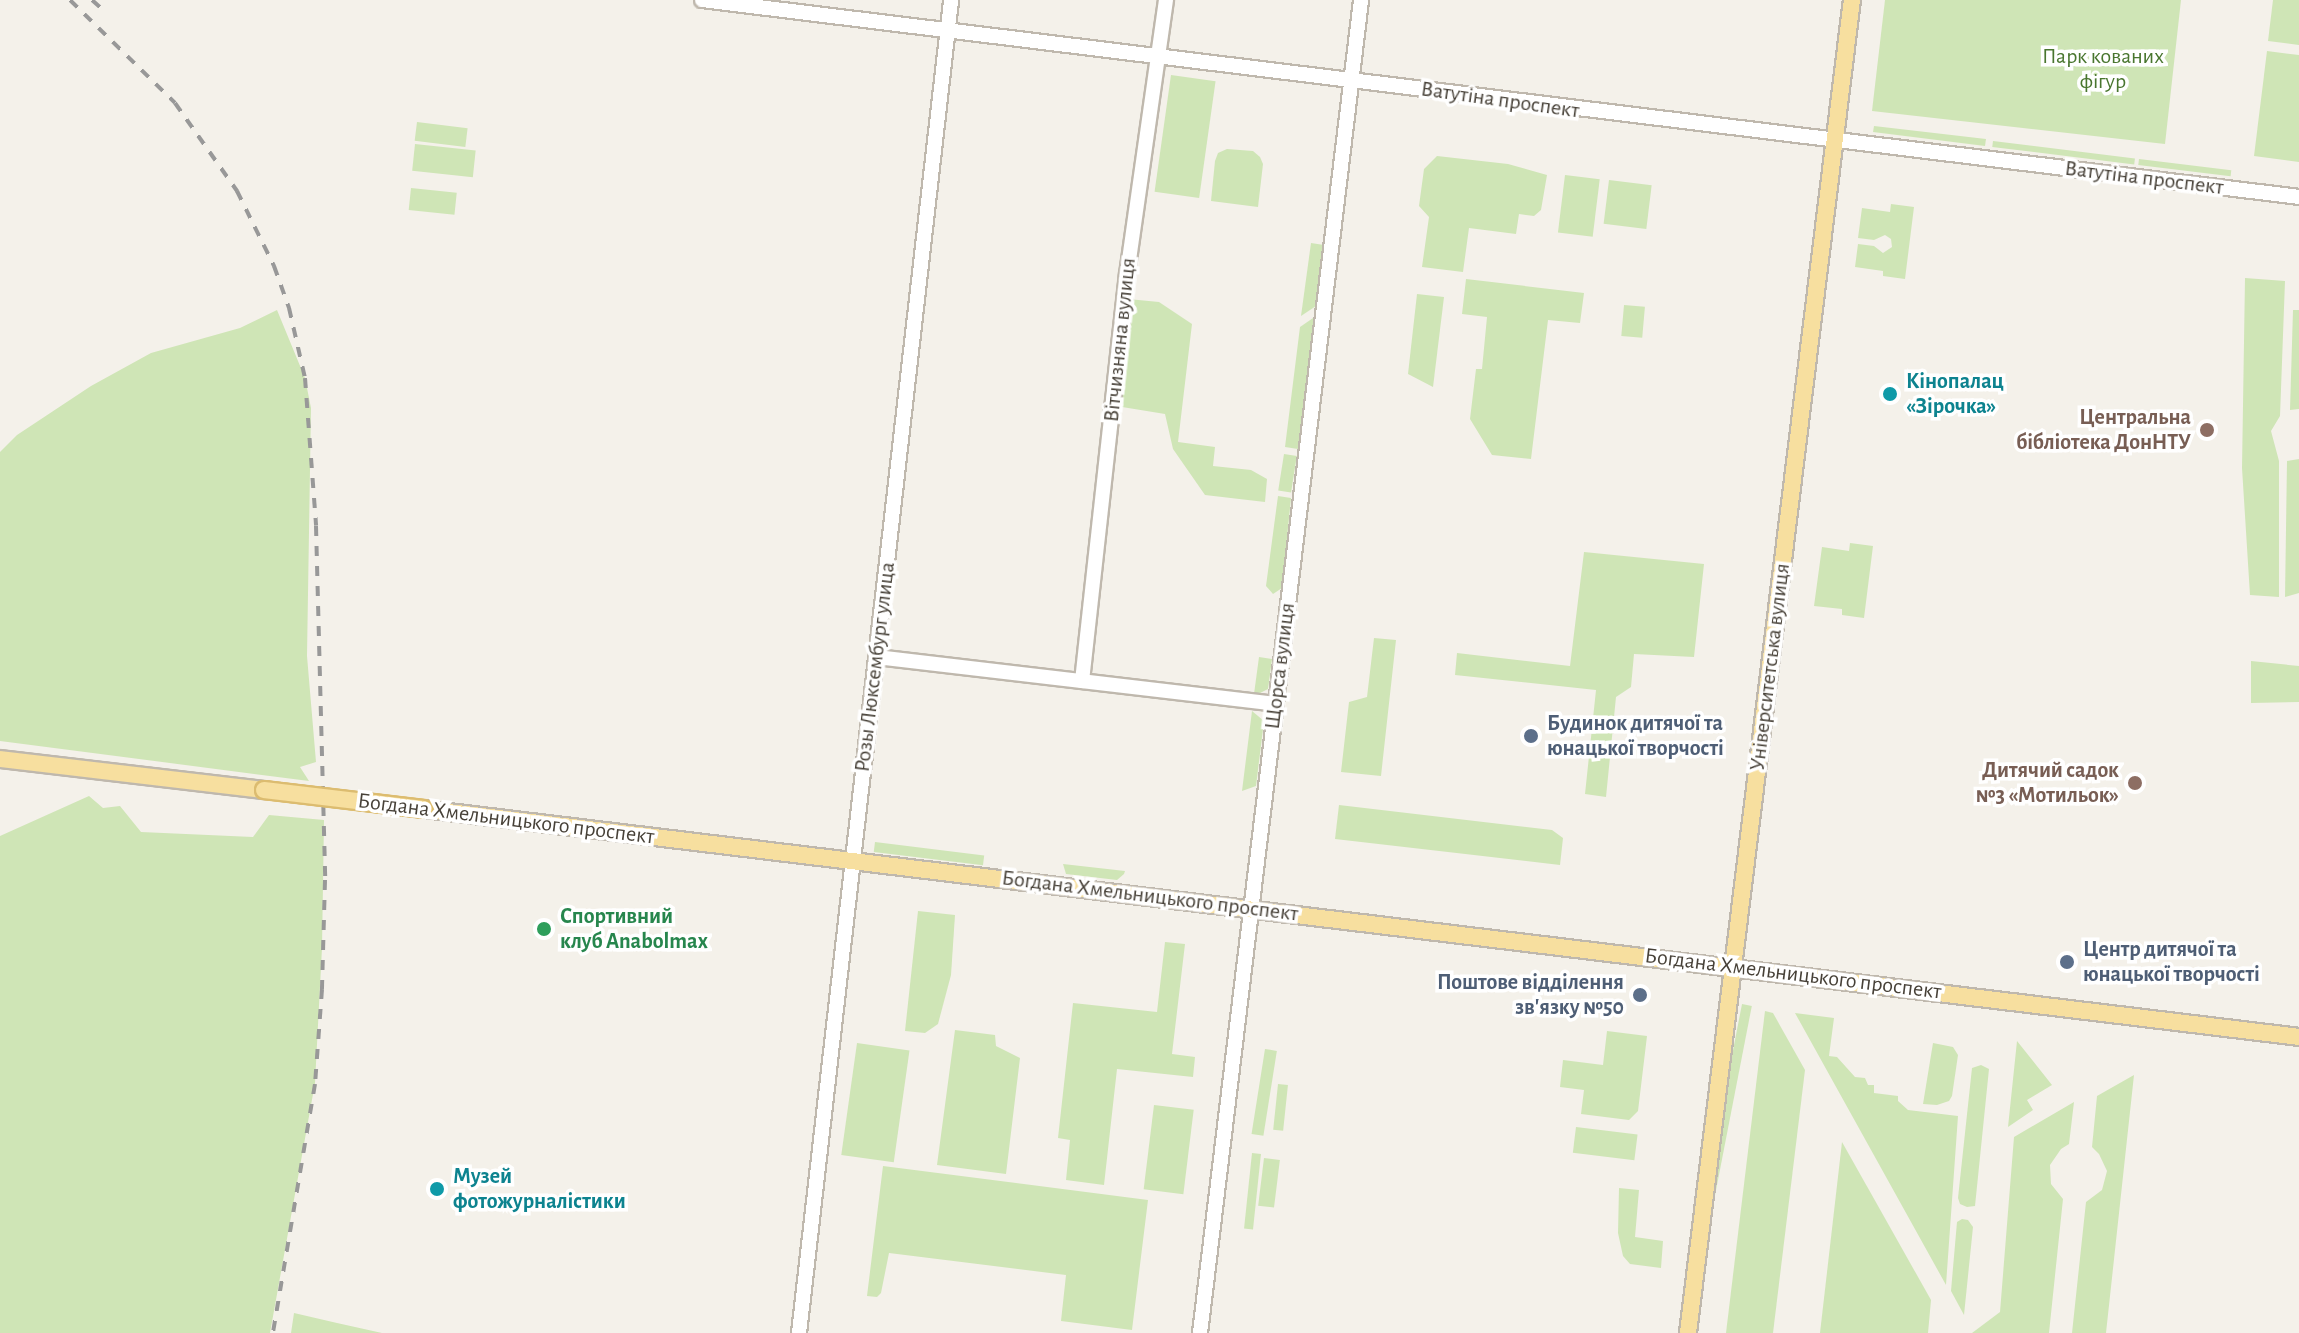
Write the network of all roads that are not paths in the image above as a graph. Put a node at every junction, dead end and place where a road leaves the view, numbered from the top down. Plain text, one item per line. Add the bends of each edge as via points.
1 (702, 0) edge
2 (951, 0) edge
3 (1166, 0) edge
4 (1361, 0) edge
5 (1852, 0) edge
6 (947, 29) junction
7 (1159, 55) junction
8 (1352, 80) junction
9 (1835, 140) junction
10 (2299, 197) edge
11 (877, 657) junction
12 (1082, 681) junction
13 (1275, 704) junction
14 (0, 759) edge
15 (853, 860) junction
16 (1251, 909) junction
17 (1733, 966) junction
18 (2299, 1037) edge
19 (799, 1333) edge
20 (1200, 1333) edge
21 (1688, 1333) edge

1 - 6 street, Ватутіна проспект
2 - 6 street, Розы Люксембург улица
3 - 7 street, Вітчизняна вулиця
4 - 8 street, Щорса вулиця
5 - 9 main road, Університетська вулиця
6 - 7 street, Ватутіна проспект
6 - 11 street, Розы Люксембург улица
7 - 8 street, Ватутіна проспект
7 - 12 street, Вітчизняна вулиця via 1126,282
8 - 9 street, Ватутіна проспект
8 - 13 street, Щорса вулиця
9 - 10 street, Ватутіна проспект
9 - 17 main road, Університетська вулиця
11 - 12 street
11 - 15 street, Розы Люксембург улица
12 - 13 street
13 - 16 street, Щорса вулиця
14 - 15 main road, Богдана Хмельницького проспект, bridge
15 - 16 main road, Богдана Хмельницького проспект
15 - 19 street, Розы Люксембург улица
16 - 17 main road, Богдана Хмельницького проспект
16 - 20 street, Щорса вулиця
17 - 18 main road, Богдана Хмельницького проспект
17 - 21 main road, Університетська вулиця

